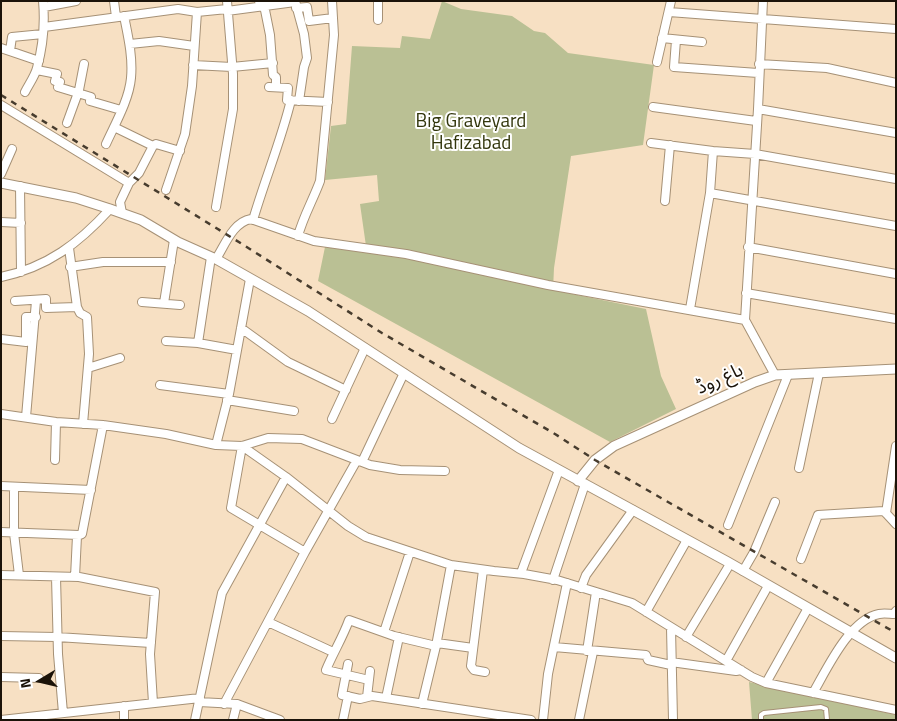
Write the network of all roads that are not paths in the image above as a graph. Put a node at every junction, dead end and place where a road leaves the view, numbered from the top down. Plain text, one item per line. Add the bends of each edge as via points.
1 (76, 1) edge
2 (114, 1) edge
3 (332, 1) edge
4 (378, 1) edge
5 (671, 1) edge
6 (763, 1) edge
7 (43, 4) edge
8 (260, 4) edge
9 (295, 4) edge
10 (177, 5) edge
11 (227, 7) edge
12 (197, 12) junction
13 (669, 12) junction
14 (120, 17) junction
15 (333, 18) junction
16 (378, 20) dead end
17 (762, 20) junction
18 (896, 29) edge
19 (43, 31) junction
20 (662, 38) junction
21 (676, 40) junction
22 (702, 42) dead end
23 (130, 44) junction
24 (194, 46) junction
25 (1, 48) edge
26 (10, 51) junction
27 (273, 62) junction
28 (657, 62) dead end
29 (84, 64) dead end
30 (759, 64) junction
31 (38, 65) junction
32 (193, 65) junction
33 (232, 67) junction
34 (758, 73) junction
35 (896, 83) edge
36 (25, 92) dead end
37 (78, 94) junction
38 (295, 100) junction
39 (328, 102) junction
40 (1, 105) edge
41 (653, 107) dead end
42 (758, 109) junction
43 (121, 110) junction
44 (756, 121) junction
45 (67, 122) dead end
46 (114, 127) junction
47 (896, 133) edge
48 (652, 143) dead end
49 (106, 144) dead end
50 (670, 145) junction
51 (153, 146) junction
52 (12, 149) dead end
53 (180, 151) junction
54 (713, 151) junction
55 (754, 154) junction
56 (1, 174) edge
57 (896, 179) edge
58 (1, 183) edge
59 (129, 183) junction
60 (20, 186) junction
61 (166, 190) dead end
62 (710, 194) junction
63 (751, 200) junction
64 (665, 201) dead end
65 (216, 207) dead end
66 (110, 209) junction
67 (122, 213) junction
68 (252, 220) junction
69 (1, 222) edge
70 (21, 223) junction
71 (896, 226) edge
72 (298, 236) junction
73 (174, 240) junction
74 (748, 246) junction
75 (69, 248) junction
76 (214, 258) junction
77 (171, 262) junction
78 (70, 267) junction
79 (20, 272) junction
80 (896, 274) edge
81 (1, 277) edge
82 (250, 279) junction
83 (746, 293) junction
84 (15, 301) dead end
85 (36, 301) junction
86 (142, 302) dead end
87 (164, 303) junction
88 (180, 305) dead end
89 (77, 307) junction
90 (690, 309) junction
91 (36, 317) junction
92 (896, 319) edge
93 (745, 320) junction
94 (241, 328) junction
95 (1, 339) edge
96 (166, 341) dead end
97 (198, 343) junction
98 (365, 348) junction
99 (237, 350) junction
100 (120, 358) dead end
101 (88, 368) junction
102 (896, 368) edge
103 (404, 373) junction
104 (819, 373) junction
105 (775, 375) junction
106 (788, 375) junction
107 (160, 386) dead end
108 (346, 390) junction
109 (228, 397) junction
110 (294, 411) dead end
111 (1, 414) edge
112 (26, 417) junction
113 (332, 419) dead end
114 (56, 422) junction
115 (83, 424) junction
116 (102, 425) junction
117 (216, 445) junction
118 (242, 446) junction
119 (896, 446) edge
120 (55, 460) dead end
121 (360, 461) junction
122 (800, 468) dead end
123 (559, 470) junction
124 (445, 471) dead end
125 (286, 477) junction
126 (582, 482) junction
127 (1, 486) edge
128 (14, 486) junction
129 (91, 490) junction
130 (775, 502) dead end
131 (633, 510) junction
132 (327, 511) junction
133 (886, 513) junction
134 (896, 524) edge
135 (728, 525) dead end
136 (259, 526) junction
137 (1, 532) edge
138 (14, 533) junction
139 (79, 535) junction
140 (687, 540) junction
141 (304, 552) junction
142 (410, 552) junction
143 (801, 559) dead end
144 (730, 564) junction
145 (451, 565) junction
146 (483, 570) junction
147 (743, 571) junction
148 (521, 573) junction
149 (1, 575) edge
150 (19, 575) junction
151 (56, 577) junction
152 (75, 577) junction
153 (554, 580) junction
154 (567, 583) junction
155 (768, 586) junction
156 (581, 588) junction
157 (596, 592) junction
158 (808, 608) junction
159 (896, 611) edge
160 (646, 612) junction
161 (268, 622) junction
162 (671, 628) junction
163 (384, 632) junction
164 (851, 633) junction
165 (1, 636) edge
166 (57, 637) junction
167 (399, 637) junction
168 (686, 637) junction
169 (150, 644) junction
170 (437, 644) junction
171 (554, 647) junction
172 (473, 648) junction
173 (333, 652) junction
174 (590, 652) junction
175 (896, 658) edge
176 (726, 661) junction
177 (348, 664) dead end
178 (671, 664) junction
179 (741, 670) junction
180 (485, 672) dead end
181 (346, 674) junction
182 (1, 677) edge
183 (39, 678) dead end
184 (766, 683) junction
185 (813, 693) junction
186 (348, 696) junction
187 (367, 697) junction
188 (386, 698) junction
189 (200, 700) junction
190 (152, 703) junction
191 (224, 704) junction
192 (237, 704) junction
193 (422, 704) junction
194 (124, 706) junction
195 (896, 710) edge
196 (63, 713) junction
197 (72, 716) edge
198 (1, 720) edge
199 (124, 720) edge
200 (195, 720) edge
201 (233, 720) edge
202 (280, 720) edge
203 (343, 720) edge
204 (531, 720) edge
205 (544, 720) edge
206 (579, 720) edge
207 (673, 720) edge
208 (761, 720) edge
209 (827, 720) edge

1 - 7 street
2 - 14 street
3 - 15 street
4 - 16 street
5 - 13 street
6 - 17 street
7 - 19 street
8 - 9 street
8 - 11 street
8 - 27 street via 270,35
9 - 15 street via 307,7 310,21
9 - 38 street via 307,58
10 - 12 street
10 - 14 street
11 - 12 street
11 - 33 street
12 - 24 street
13 - 17 street
13 - 20 street
14 - 19 street
14 - 23 street
15 - 39 street
17 - 18 street
17 - 30 street
19 - 26 street via 12,37
19 - 31 street
20 - 21 street
20 - 28 street
21 - 22 street
21 - 34 street via 674,67
23 - 24 street via 159,42
23 - 43 street via 131,78
24 - 32 street
25 - 26 street
26 - 31 street
27 - 33 street
27 - 38 street via 273,75 276,77 272,87 288,88 287,100
29 - 37 street
30 - 34 street
30 - 35 street via 827,68
31 - 36 street
31 - 37 street via 57,74 55,81 60,82 58,87
32 - 33 street
32 - 53 street
33 - 65 street via 233,109
34 - 42 street
37 - 43 street
37 - 45 street
38 - 39 street
38 - 68 street
39 - 72 street via 320,181
40 - 59 street
41 - 44 street
42 - 44 street
42 - 47 street
43 - 46 street
44 - 55 street
46 - 49 street
46 - 51 street
48 - 50 street
50 - 54 street
50 - 64 street
51 - 53 street via 156,144
51 - 59 street via 139,173
52 - 56 street
53 - 61 street
54 - 55 street
54 - 62 street
55 - 57 street
55 - 63 street
58 - 60 street
59 - 67 street via 120,202
60 - 66 street
60 - 70 street
62 - 63 street
62 - 90 street
63 - 71 street
63 - 74 street
66 - 67 street
66 - 75 street
67 - 73 street via 141,220
68 - 72 street
68 - 76 street via 244,220 237,226
69 - 70 street
70 - 79 street
72 - 90 street via 406,254 548,286
73 - 76 street
73 - 77 street
74 - 80 street
74 - 83 street
75 - 78 street
75 - 79 street via 36,268
76 - 82 street
76 - 97 street
77 - 78 street via 103,262
77 - 87 street
78 - 89 street
79 - 81 street
82 - 94 street
82 - 98 street
83 - 92 street
83 - 93 street
84 - 85 street
85 - 89 street via 46,300 46,308
85 - 91 street
86 - 87 street
87 - 88 street
89 - 101 street via 87,317
90 - 93 street
91 - 95 street via 26,317 26,342
91 - 112 street
93 - 105 street
94 - 99 street
94 - 108 street via 288,362
96 - 97 street
97 - 99 street
98 - 103 street
98 - 108 street
99 - 109 street
100 - 101 street
101 - 115 street
102 - 104 street, باغ روڈ
103 - 121 street
103 - 123 street via 519,448
104 - 106 street, باغ روڈ
104 - 122 street
105 - 106 street, باغ روڈ
105 - 126 street, باغ روڈ via 614,446 595,460
106 - 135 street
107 - 109 street
108 - 113 street
109 - 110 street
109 - 117 street
111 - 112 street
112 - 114 street
114 - 115 street
114 - 120 street
115 - 116 street
116 - 117 street
116 - 129 street
117 - 118 street
118 - 121 street via 268,438 302,439
118 - 125 street
118 - 136 street via 230,508
119 - 133 street
121 - 124 street via 400,470
121 - 132 street
123 - 126 street
123 - 148 street
125 - 132 street
125 - 136 street
126 - 131 street
126 - 153 street
127 - 128 street
128 - 129 street
128 - 138 street
129 - 139 street via 82,534
130 - 147 street
131 - 140 street
131 - 156 street via 586,575
132 - 141 street
132 - 142 street via 366,537
133 - 134 street
133 - 143 street via 818,515
136 - 141 street
136 - 189 street via 222,593
137 - 138 street
138 - 139 street
138 - 150 street
139 - 152 street
140 - 144 street
140 - 160 street
141 - 161 street
142 - 145 street
142 - 163 street
144 - 147 street
144 - 168 street
145 - 146 street
145 - 170 street
146 - 148 street
146 - 172 street
147 - 155 street
148 - 153 street
149 - 150 street
150 - 151 street
151 - 152 street
151 - 166 street
152 - 169 street via 155,592
153 - 154 street
154 - 156 street
154 - 171 street
155 - 158 street
155 - 176 street
156 - 157 street
157 - 160 street via 632,603
157 - 174 street
158 - 164 street
158 - 184 street
159 - 164 street via 869,617
160 - 162 street
161 - 173 street
161 - 191 street
162 - 168 street
162 - 178 street
163 - 167 street
163 - 173 street via 349,620 344,636
164 - 175 street
164 - 185 street
165 - 166 street
166 - 169 street
166 - 196 street
167 - 170 street
167 - 188 street
168 - 176 street
169 - 190 street
170 - 172 street
170 - 193 street
171 - 174 street
171 - 205 street
172 - 180 street via 471,666
173 - 181 street via 326,670
174 - 178 street via 646,656 648,660
174 - 206 street
176 - 179 street
177 - 181 street
178 - 179 street
178 - 207 street
179 - 184 street
181 - 186 street via 342,695
181 - 187 street via 370,675
182 - 183 street
184 - 185 street
185 - 195 street
186 - 187 street
186 - 203 street
187 - 188 street
188 - 193 street
189 - 190 street
189 - 191 street
189 - 200 street
190 - 194 street
191 - 192 street
192 - 201 street
192 - 202 street
193 - 204 street
194 - 197 street
194 - 199 street
196 - 197 street
196 - 198 street
208 - 209 lane via 764,713 821,707 826,709

